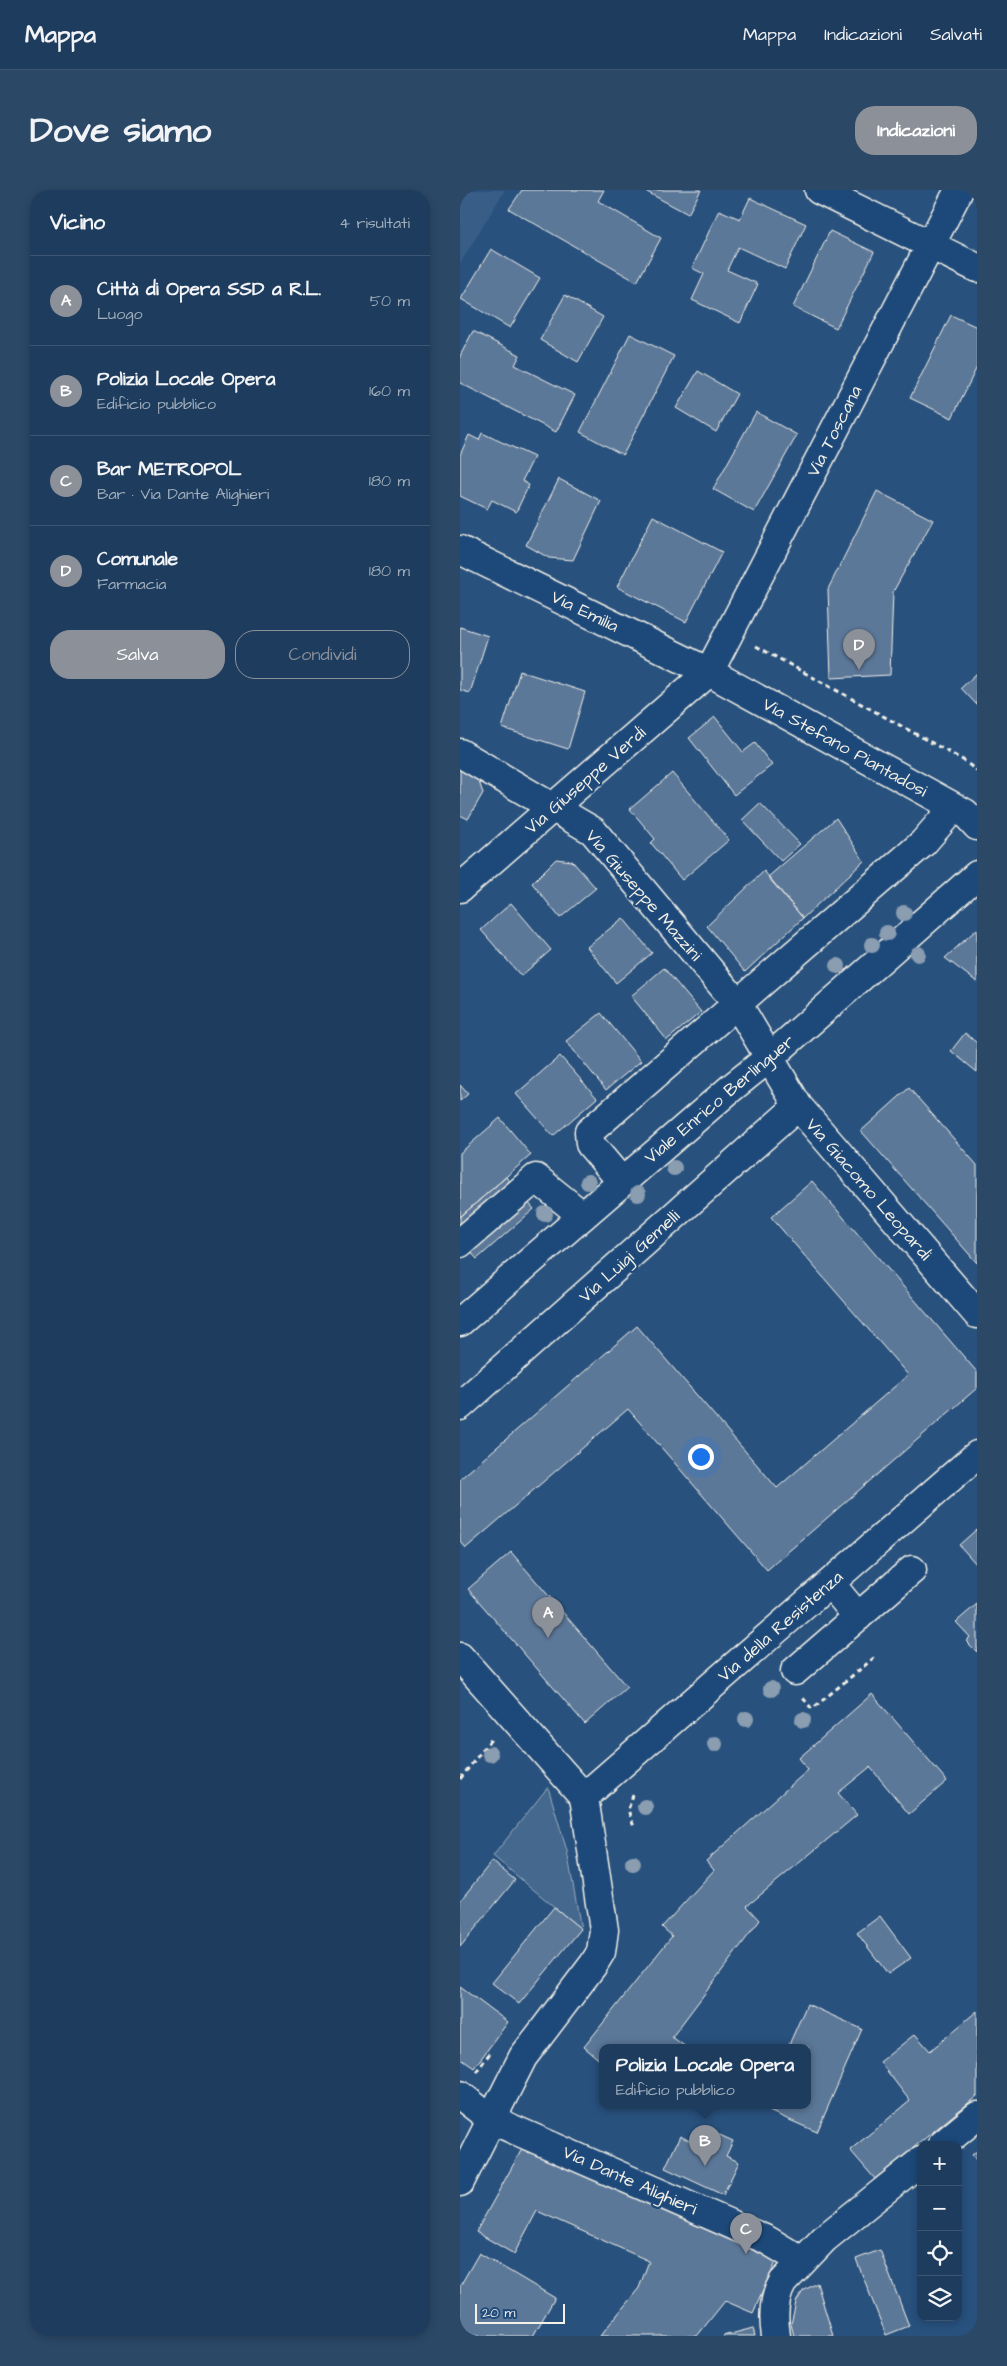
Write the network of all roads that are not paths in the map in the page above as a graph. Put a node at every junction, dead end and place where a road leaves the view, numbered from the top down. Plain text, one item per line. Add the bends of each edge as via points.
1 (819, 190) edge
2 (959, 190) edge
3 (930, 245) junction
4 (977, 268) edge
5 (460, 550) edge
6 (710, 672) junction
7 (460, 753) edge
8 (554, 807) junction
9 (954, 807) junction
10 (977, 826) edge
11 (973, 884) edge
12 (460, 888) edge
13 (737, 1003) junction
14 (769, 1058) junction
15 (798, 1106) junction
16 (622, 1182) junction
17 (583, 1216) junction
18 (460, 1243) edge
19 (977, 1314) edge
20 (460, 1322) edge
21 (460, 1406) edge
22 (977, 1455) edge
23 (912, 1570) dead end
24 (830, 1582) junction
25 (858, 1617) junction
26 (460, 1657) edge
27 (797, 1683) road end
28 (584, 1797) junction
29 (464, 2084) edge
30 (977, 2116) edge
31 (492, 2120) junction
32 (947, 2141) edge
33 (917, 2164) edge
34 (460, 2182) edge
35 (802, 2261) junction
36 (776, 2336) edge

1 - 3 street
2 - 3 street, Via Toscana
3 - 4 street
3 - 6 street, Via Toscana
5 - 6 street, Via Emilia
6 - 8 street, Via Giuseppe Verdi
6 - 9 street, Via Stefano Piantadosi
7 - 8 street, Via Giuseppe Mazzini
8 - 12 street, Via Giuseppe Verdi
8 - 13 street, Via Giuseppe Mazzini via 593,831
9 - 10 street, Via Stefano Piantadosi
9 - 13 street via 924,843
11 - 14 street, Viale Enrico Berlinguer
13 - 14 street, Via Giuseppe Mazzini
13 - 16 street via 589,1132 590,1144
14 - 15 street, Via Giacomo Leopardi
14 - 16 street, Viale Enrico Berlinguer
15 - 19 street, Via Giacomo Leopardi
15 - 21 street, Via Luigi Gemelli
16 - 17 street, Viale Enrico Berlinguer
17 - 18 street via 536,1178
17 - 20 street, Viale Enrico Berlinguer
22 - 24 street, Via della Resistenza
23 - 25 street
24 - 25 street
24 - 28 street, Via della Resistenza
25 - 27 street
26 - 28 street
28 - 31 street via 602,1914 604,1941 601,1952 523,2057
29 - 31 street, Via Dante Alighieri
30 - 32 street
31 - 34 street
31 - 35 street, Via Dante Alighieri via 767,2240
33 - 35 street via 824,2239
35 - 36 street via 779,2289 774,2308

